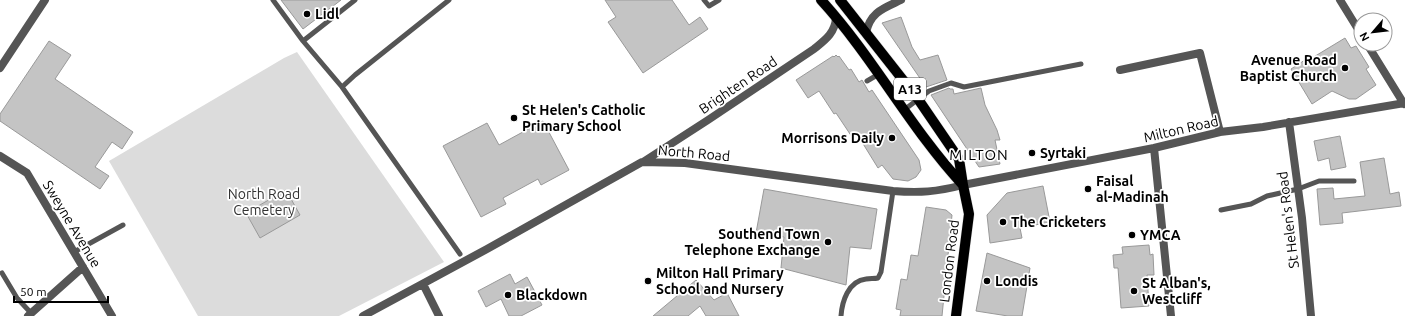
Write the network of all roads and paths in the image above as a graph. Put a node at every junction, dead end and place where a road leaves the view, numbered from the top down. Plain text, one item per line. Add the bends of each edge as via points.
1 (45, 0) edge
2 (273, 0) edge
3 (355, 0) edge
4 (449, 0) edge
5 (704, 0) edge
6 (719, 0) edge
7 (822, 0) edge
8 (840, 0) edge
9 (901, 0) edge
10 (1340, 0) edge
11 (836, 18) junction
12 (1353, 21) edge
13 (866, 33) junction
14 (303, 41) junction
15 (1372, 52) edge
16 (1081, 64) dead end
17 (0, 68) edge
18 (1120, 70) dead end
19 (879, 74) junction
20 (867, 81) dead end
21 (342, 87) junction
22 (918, 99) junction
23 (1404, 104) edge
24 (904, 110) junction
25 (1289, 122) junction
26 (1220, 132) junction
27 (1154, 148) junction
28 (0, 156) edge
29 (642, 162) junction
30 (1354, 181) dead end
31 (963, 186) junction
32 (1298, 189) junction
33 (893, 190) junction
34 (1221, 210) dead end
35 (123, 225) dead end
36 (74, 252) junction
37 (460, 254) dead end
38 (83, 267) junction
39 (2, 273) dead end
40 (423, 284) junction
41 (30, 314) edge
42 (112, 316) edge
43 (363, 316) edge
44 (439, 316) edge
45 (841, 316) edge
46 (956, 316) edge
47 (1171, 316) edge
48 (1311, 316) edge

1 - 17 street
2 - 14 lane
3 - 14 lane
4 - 21 lane
5 - 6 lane via 709,6
7 - 11 main road, London Road / A13
8 - 13 main road, London Road / A13
9 - 13 street via 876,12
10 - 12 street
11 - 19 main road, London Road / A13
11 - 29 street, Brighten Road via 833,31 814,49
13 - 22 main road, London Road / A13
14 - 21 lane
15 - 23 street
16 - 22 lane via 964,88 951,83 929,91
18 - 26 street via 1200,53
19 - 20 lane
19 - 24 main road, London Road / A13
21 - 37 lane
22 - 24 lane
22 - 31 main road, London Road / A13 via 959,159
23 - 25 street, Milton Road
24 - 31 main road, London Road / A13
25 - 26 street, Milton Road
25 - 32 street, St Helen's Road
26 - 27 street, Milton Road
27 - 31 street, Milton Road
27 - 47 street
28 - 36 street, Sweyne Avenue via 26,173
29 - 33 street, North Road via 685,163
29 - 40 street, North Road
30 - 32 lane via 1319,181
31 - 33 street, North Road via 939,191
31 - 46 main road, London Road / A13 via 970,214
32 - 34 lane via 1275,193 1251,204
32 - 48 street, St Helen's Road
33 - 45 lane via 881,272 878,278 866,278 850,288 842,304
35 - 36 lane
36 - 38 street, Sweyne Avenue
38 - 41 street
38 - 42 street, Sweyne Avenue
39 - 41 lane
40 - 43 street, North Road
40 - 44 street

